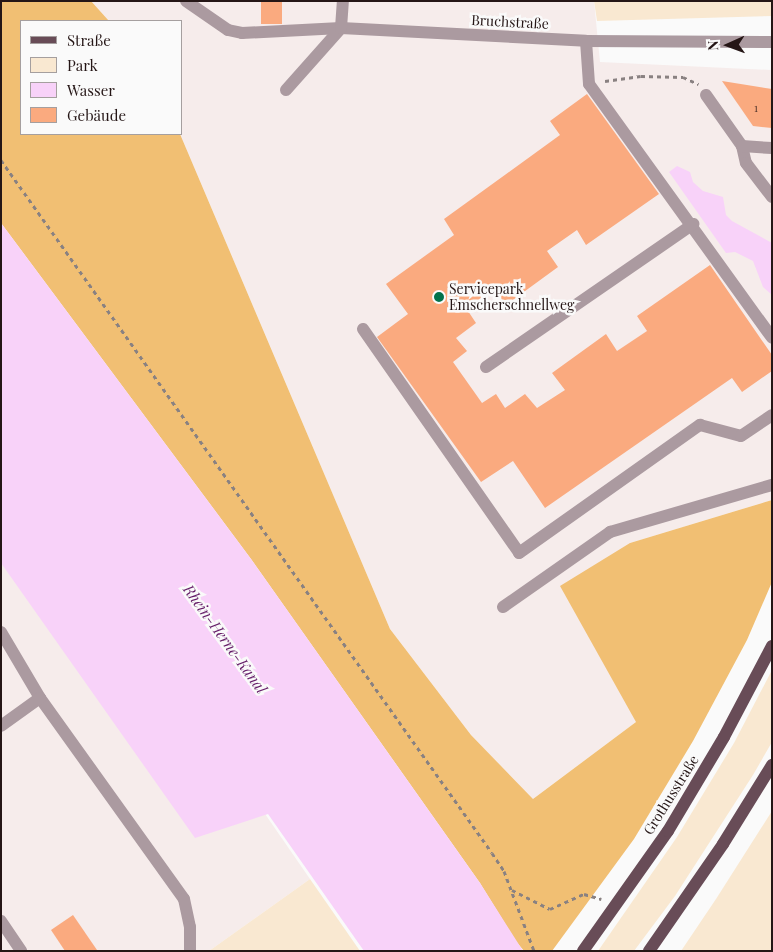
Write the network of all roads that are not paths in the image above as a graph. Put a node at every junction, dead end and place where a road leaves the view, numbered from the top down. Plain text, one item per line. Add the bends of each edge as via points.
1 (186, 1) edge
2 (343, 1) edge
3 (341, 28) junction
4 (768, 40) edge
5 (586, 41) junction
6 (286, 90) dead end
7 (706, 95) road end
8 (742, 146) junction
9 (772, 148) edge
10 (772, 198) edge
11 (693, 224) junction
12 (363, 329) dead end
13 (772, 338) edge
14 (486, 368) dead end
15 (772, 415) edge
16 (772, 485) edge
17 (503, 607) dead end
18 (1, 632) edge
19 (772, 646) edge
20 (40, 698) junction
21 (1, 726) edge
22 (772, 765) edge
23 (1, 921) edge
24 (21, 951) edge
25 (190, 951) edge
26 (583, 951) edge
27 (649, 951) edge

1 - 3 street, Bruchstraße via 228,30 260,33
2 - 3 street
3 - 5 street, Bruchstraße
3 - 6 street
4 - 5 street, Bruchstraße
5 - 11 street via 589,84
7 - 8 street
8 - 9 street
8 - 10 street via 746,163
11 - 13 street
11 - 14 street
12 - 15 street via 519,553 700,425 741,436
16 - 17 street via 610,532
18 - 20 street
19 - 26 main road, Grothusstraße via 724,737 672,824
20 - 21 street
20 - 25 street via 184,899 190,927
22 - 27 main road via 723,844
23 - 24 street

